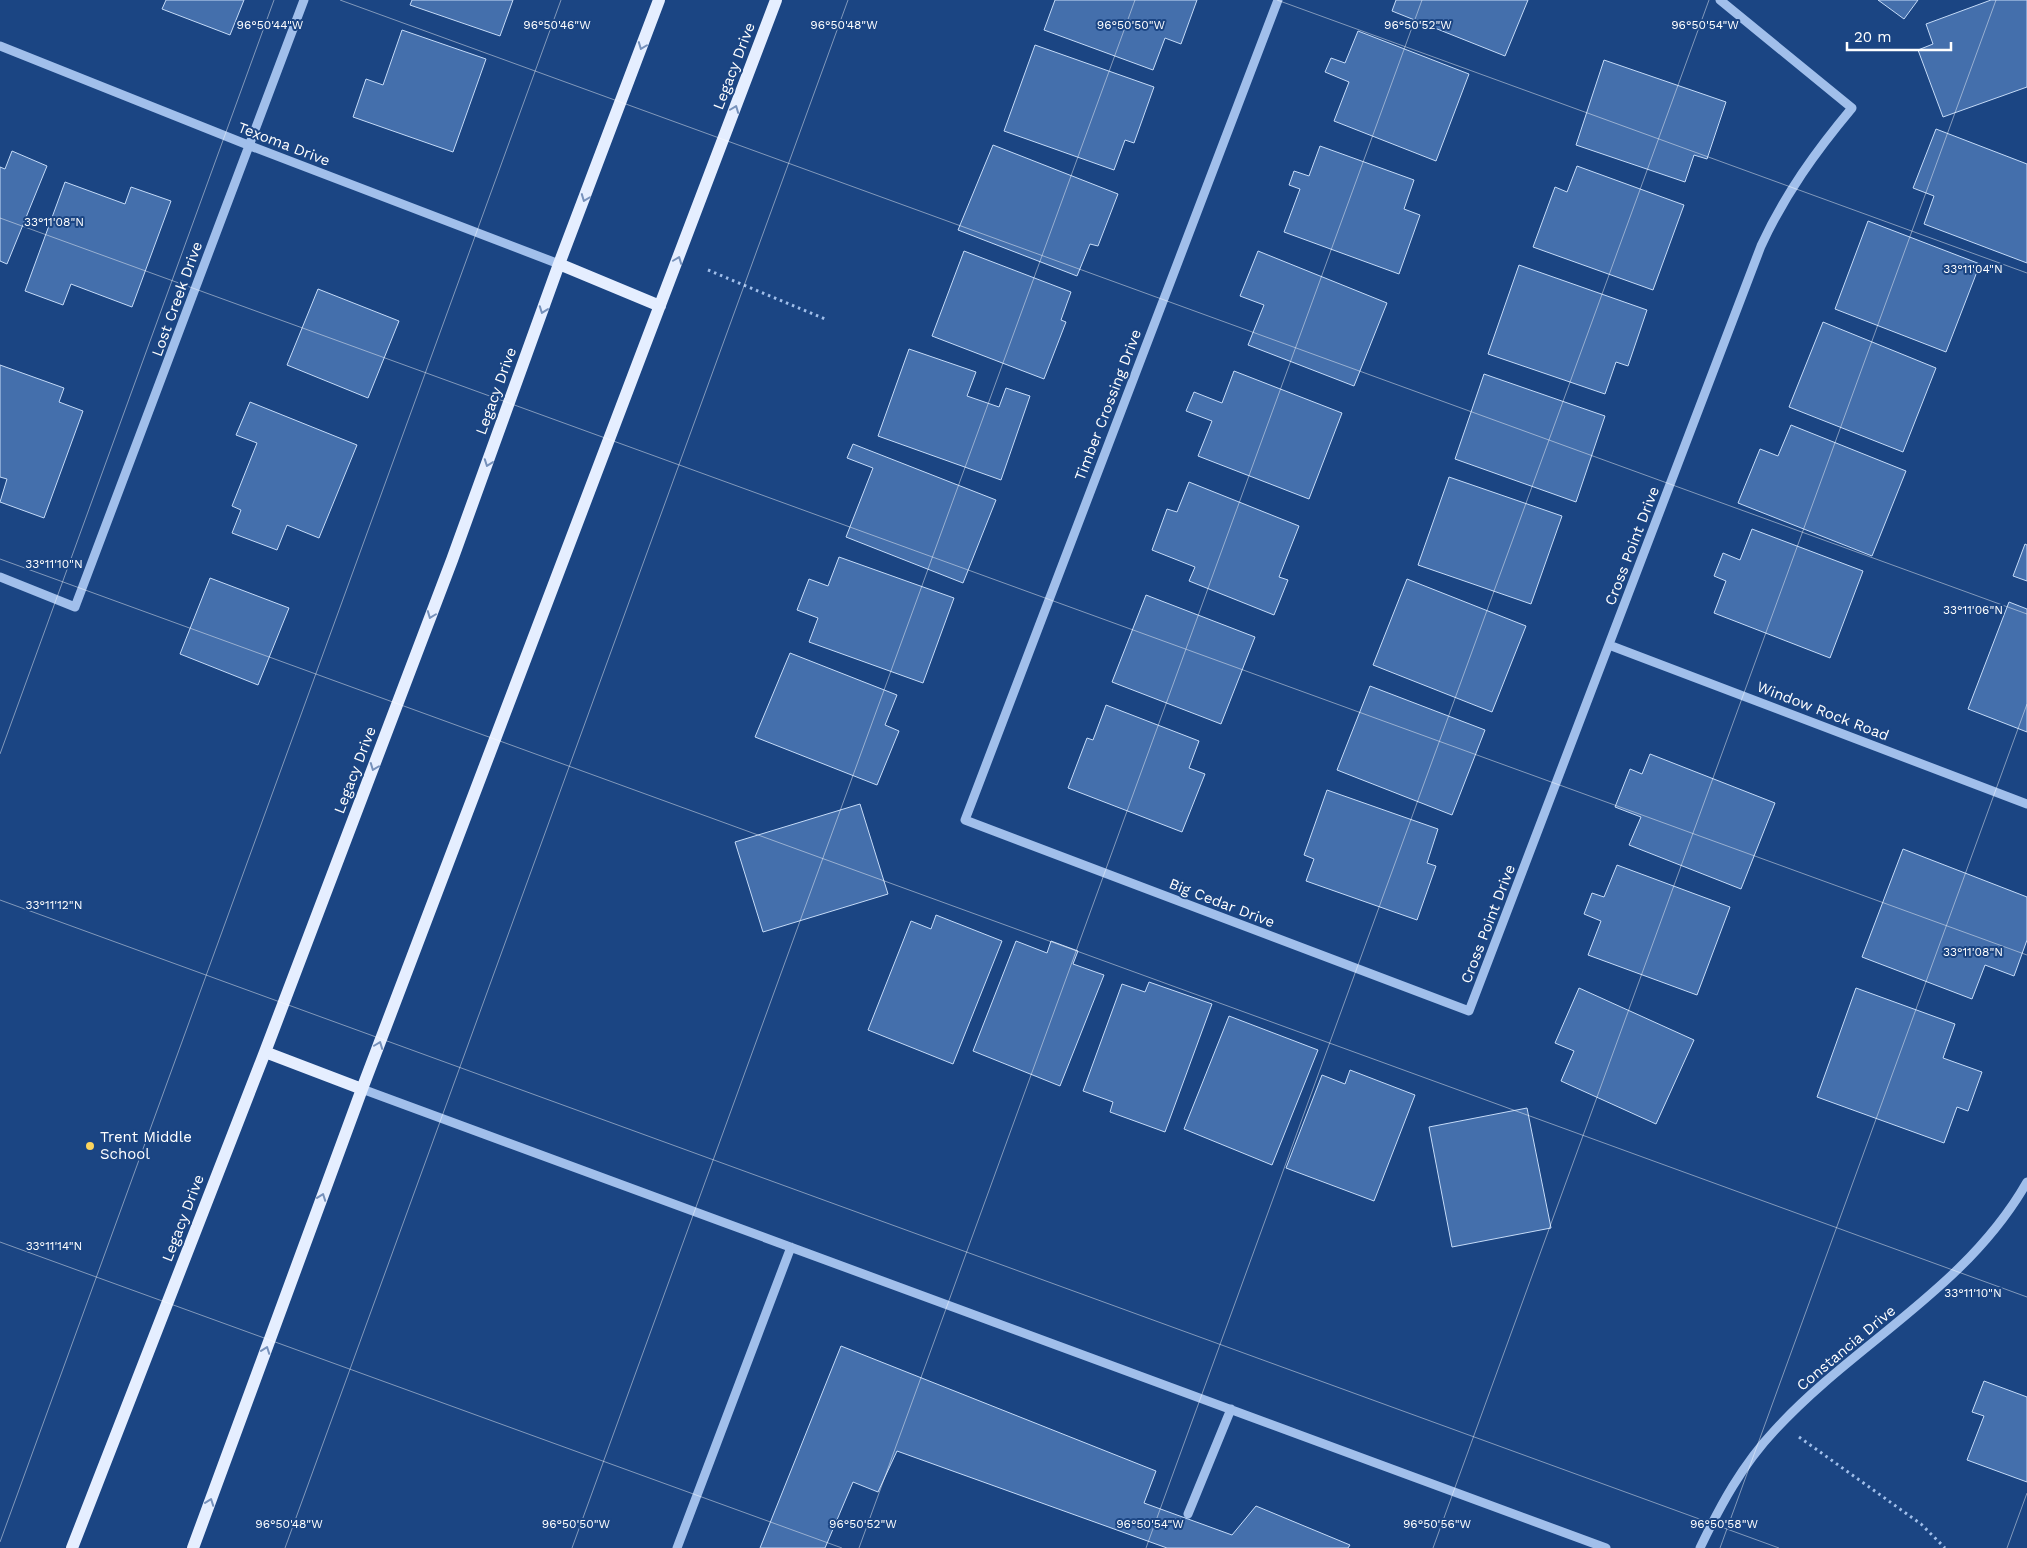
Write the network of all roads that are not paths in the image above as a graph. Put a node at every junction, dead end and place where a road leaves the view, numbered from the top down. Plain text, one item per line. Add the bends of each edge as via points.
1 (304, 0) edge
2 (659, 0) edge
3 (776, 0) edge
4 (1278, 0) edge
5 (1720, 0) edge
6 (0, 46) edge
7 (248, 145) junction
8 (559, 264) junction
9 (660, 306) junction
10 (0, 576) edge
11 (1609, 645) junction
12 (2027, 804) edge
13 (965, 820) joint
14 (1469, 1011) joint
15 (265, 1052) junction
16 (362, 1089) junction
17 (2027, 1182) edge
18 (791, 1247) junction
19 (1231, 1410) junction
20 (1188, 1514) dead end
21 (72, 1548) edge
22 (193, 1548) edge
23 (677, 1548) edge
24 (1606, 1548) edge
25 (1700, 1548) edge

1 - 7 street, Lost Creek Drive
2 -> 8 main road, Legacy Drive
9 -> 3 main road, Legacy Drive
4 - 13 street, Timber Crossing Drive
5 - 11 street, Cross Point Drive via 1852,108 1790,189 1761,246
6 - 7 street, Texoma Drive
7 - 8 street, Texoma Drive
7 - 10 street, Lost Creek Drive via 75,606
8 - 9 main road
8 -> 15 main road, Legacy Drive via 452,560
16 -> 9 main road, Legacy Drive
11 - 12 street, Window Rock Road
11 - 14 street, Cross Point Drive
13 - 14 street, Big Cedar Drive
15 - 16 main road
15 - 21 main road, Legacy Drive
16 - 18 street
22 -> 16 main road, Legacy Drive
17 - 25 street, Constancia Drive via 1996,1229 1954,1275 1780,1424 1733,1485
18 - 19 street
18 - 23 street
19 - 20 street
19 - 24 street

